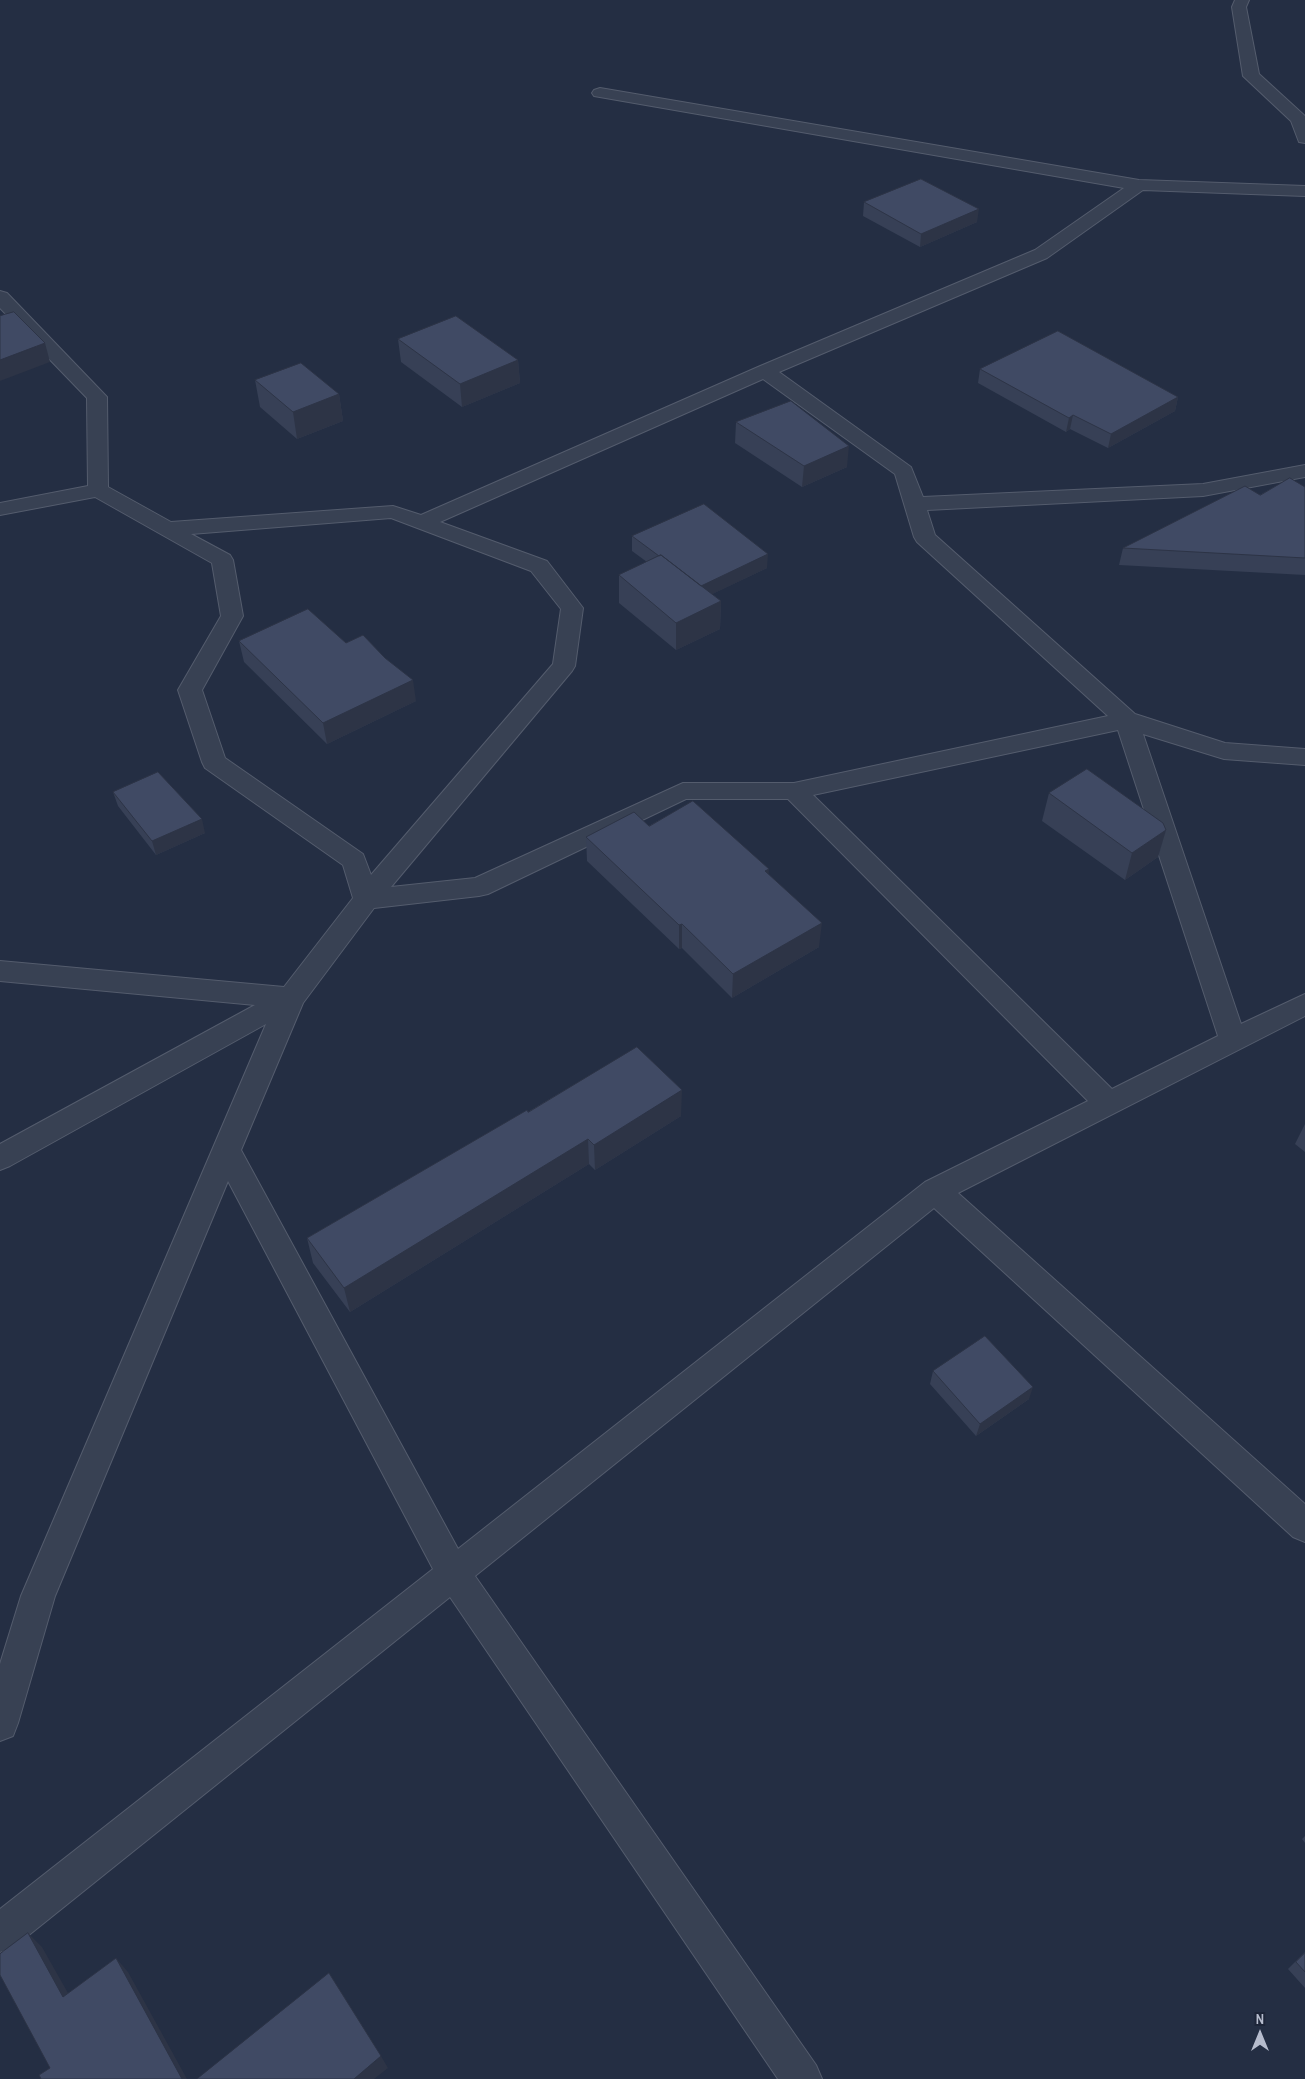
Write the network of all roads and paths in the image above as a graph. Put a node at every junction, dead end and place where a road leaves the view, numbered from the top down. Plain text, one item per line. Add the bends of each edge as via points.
1 (1242, 0) edge
2 (600, 93) dead end
3 (1305, 138) edge
4 (1139, 185) junction
5 (1305, 191) edge
6 (0, 297) edge
7 (765, 371) junction
8 (1305, 471) edge
9 (98, 490) junction
10 (915, 504) junction
11 (0, 509) edge
12 (423, 522) junction
13 (167, 529) junction
14 (1127, 720) junction
15 (1305, 757) edge
16 (794, 791) junction
17 (366, 899) junction
18 (0, 971) edge
19 (291, 998) junction
20 (1305, 1004) edge
21 (1233, 1040) junction
22 (1108, 1103) junction
23 (226, 1150) junction
24 (0, 1158) edge
25 (935, 1191) junction
26 (1305, 1526) edge
27 (453, 1573) junction
28 (0, 1722) edge
29 (0, 1933) edge
30 (802, 2079) edge

1 - 3 street via 1239,7 1251,76 1299,119
2 - 4 street
4 - 5 street
4 - 7 street via 1042,254
6 - 9 street via 97,397
7 - 10 street via 904,471
7 - 12 street
8 - 10 street via 1203,490
9 - 11 street
9 - 13 street
10 - 14 street via 925,537
12 - 13 street via 394,512
12 - 17 street via 539,566 572,608 564,666
13 - 17 street via 222,560 232,616 190,690 214,762 354,860
14 - 15 street via 1224,751
14 - 16 street
14 - 21 street
16 - 17 street via 683,791 479,887
16 - 22 street
17 - 19 street
18 - 19 street
19 - 23 street
19 - 24 street
20 - 21 street
21 - 22 street
22 - 25 street
23 - 27 street
23 - 28 street via 38,1596
25 - 26 street
25 - 27 street
27 - 29 street
27 - 30 street

